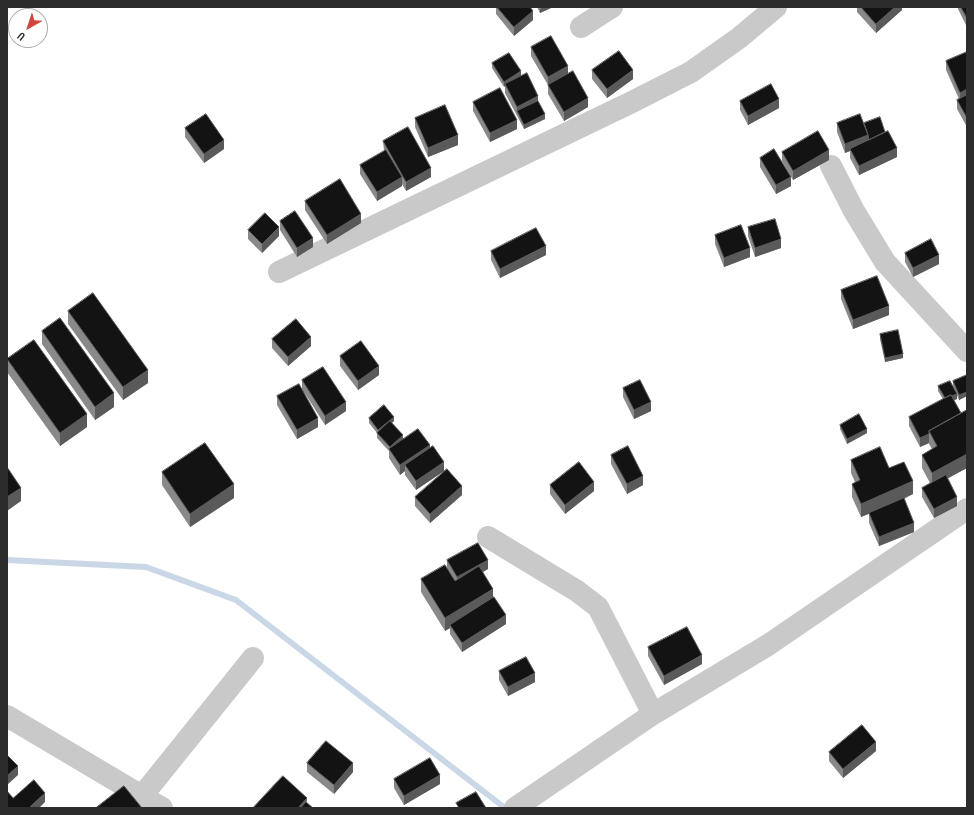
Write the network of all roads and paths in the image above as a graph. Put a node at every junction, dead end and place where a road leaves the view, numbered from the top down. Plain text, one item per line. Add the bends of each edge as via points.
1 (612, 7) edge
2 (776, 7) edge
3 (581, 27) dead end
4 (831, 166) dead end
5 (279, 272) dead end
6 (967, 351) edge
7 (967, 510) edge
8 (488, 537) dead end
9 (253, 658) dead end
10 (653, 714) junction
11 (7, 716) edge
12 (142, 796) junction
13 (162, 808) edge
14 (516, 808) edge

1 - 3 street
2 - 5 street via 739,38 691,72
4 - 6 street via 854,211 885,262
7 - 10 street via 768,645
8 - 10 street via 577,591 598,607
9 - 12 street
10 - 14 street
11 - 12 street
12 - 13 street

